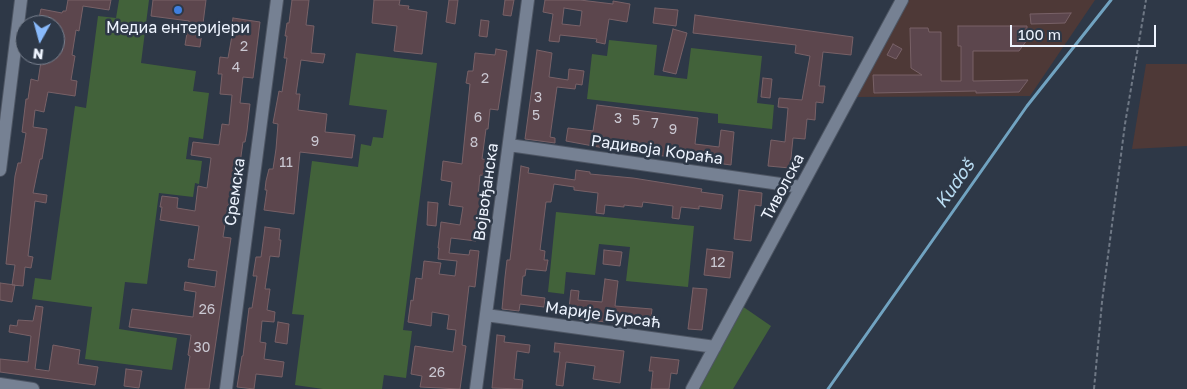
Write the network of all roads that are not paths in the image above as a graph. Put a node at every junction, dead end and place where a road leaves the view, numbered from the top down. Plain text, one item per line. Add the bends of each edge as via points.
1 (21, 0) edge
2 (278, 0) edge
3 (528, 0) edge
4 (902, 0) edge
5 (509, 145) junction
6 (0, 170) edge
7 (801, 187) junction
8 (486, 315) junction
9 (715, 347) junction
10 (0, 384) edge
11 (33, 389) edge
12 (226, 389) edge
13 (476, 389) edge
14 (692, 389) edge

1 - 6 street
2 - 12 street, Сремска
3 - 5 street, Војвођанска
4 - 7 street, Тиволска
5 - 7 street, Радивоја Кораћа
5 - 8 street, Војвођанска
7 - 9 street, Тиволска
8 - 9 street, Марије Бурсаћ
8 - 13 street, Војвођанска
9 - 14 street, Тиволска
10 - 11 street

